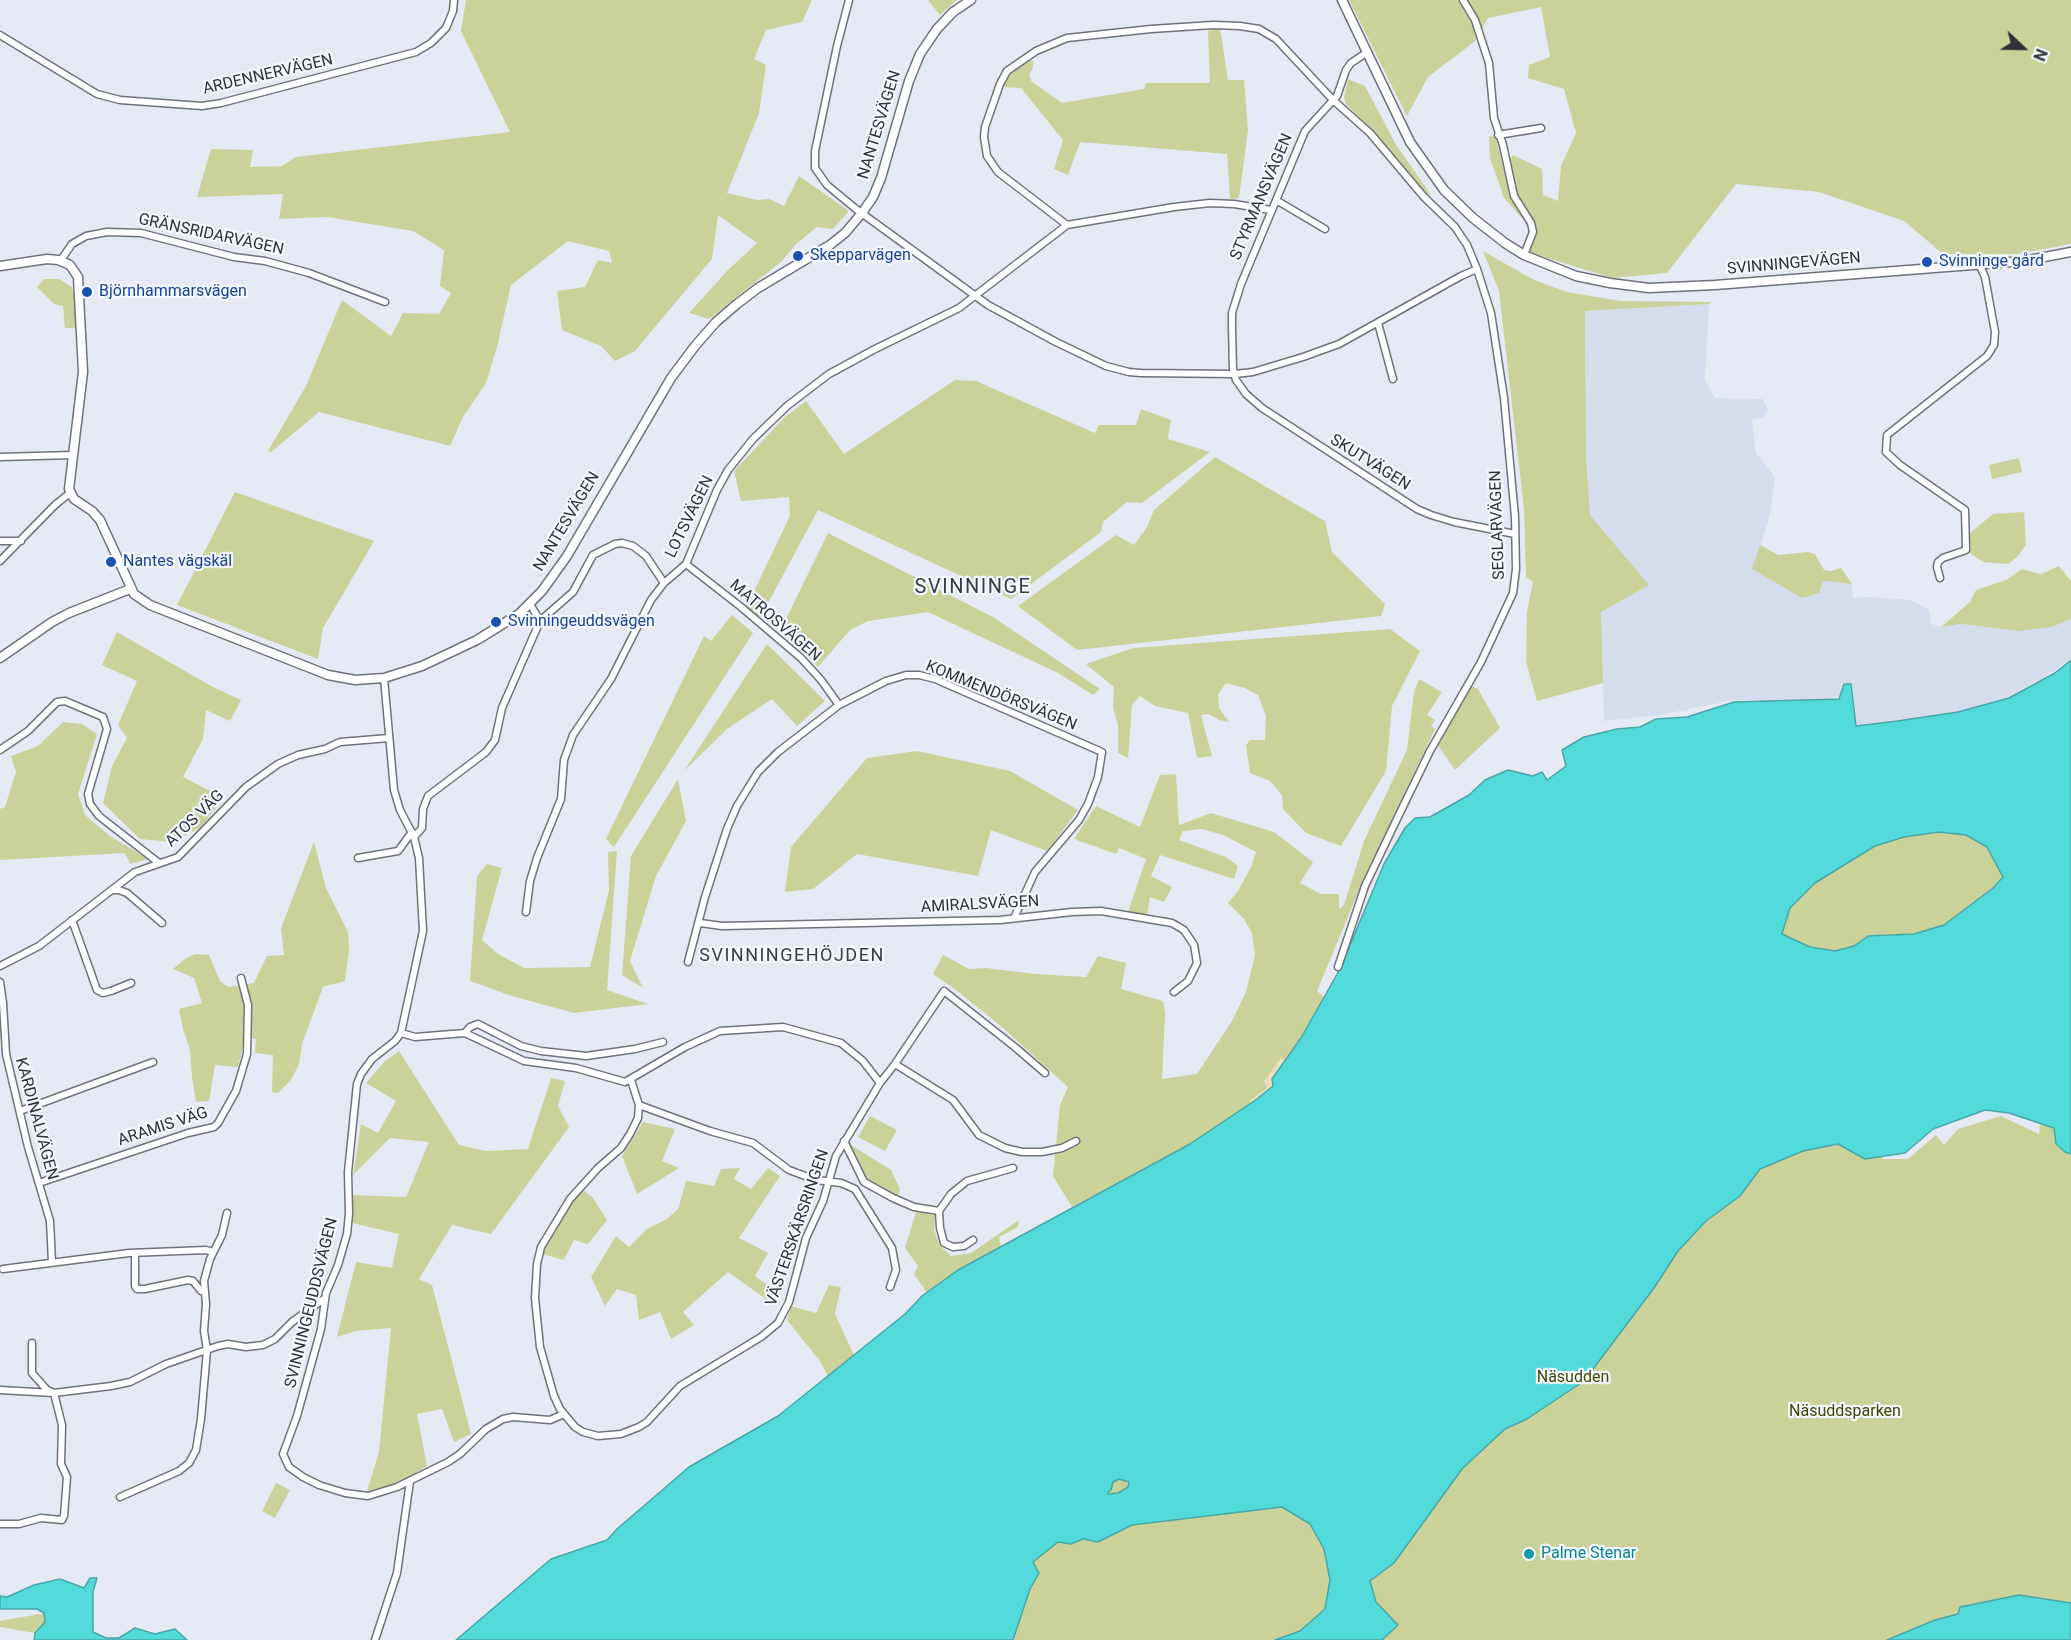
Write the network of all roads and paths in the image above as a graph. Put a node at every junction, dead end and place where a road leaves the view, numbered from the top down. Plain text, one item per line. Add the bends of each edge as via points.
1 (454, 0) edge
2 (849, 0) edge
3 (970, 0) edge
4 (1342, 0) edge
5 (1463, 0) edge
6 (0, 35) edge
7 (1366, 53) junction
8 (1333, 100) junction
9 (1541, 128) dead end
10 (1498, 135) junction
11 (1276, 200) junction
12 (1271, 210) junction
13 (862, 213) junction
14 (1067, 225) junction
15 (1325, 229) dead end
16 (2071, 252) edge
17 (1524, 255) junction
18 (61, 260) junction
19 (1979, 264) junction
20 (0, 266) edge
21 (1478, 269) junction
22 (975, 297) junction
23 (385, 302) dead end
24 (1378, 323) junction
25 (1235, 374) junction
26 (1393, 379) dead end
27 (73, 455) junction
28 (0, 457) edge
29 (70, 493) junction
30 (1515, 534) junction
31 (0, 541) edge
32 (21, 541) junction
33 (0, 561) edge
34 (686, 564) junction
35 (1940, 578) dead end
36 (664, 583) junction
37 (130, 588) junction
38 (530, 604) junction
39 (540, 621) junction
40 (0, 657) edge
41 (384, 678) junction
42 (839, 705) junction
43 (389, 738) junction
44 (0, 750) edge
45 (413, 834) junction
46 (358, 858) dead end
47 (159, 863) junction
48 (111, 890) junction
49 (526, 912) dead end
50 (1014, 918) junction
51 (72, 920) junction
52 (162, 923) dead end
53 (700, 923) junction
54 (688, 962) dead end
55 (0, 966) edge
56 (1338, 967) dead end
57 (241, 978) dead end
58 (0, 982) edge
59 (131, 983) dead end
60 (1174, 992) dead end
61 (401, 1033) junction
62 (465, 1033) junction
63 (663, 1042) dead end
64 (153, 1062) dead end
65 (895, 1064) junction
66 (1045, 1073) dead end
67 (631, 1080) junction
68 (880, 1083) junction
69 (639, 1105) junction
70 (20, 1111) junction
71 (844, 1141) junction
72 (1076, 1141) dead end
73 (1013, 1168) dead end
74 (830, 1180) junction
75 (39, 1184) junction
76 (939, 1211) junction
77 (227, 1213) dead end
78 (973, 1240) dead end
79 (213, 1252) junction
80 (135, 1253) junction
81 (52, 1262) junction
82 (3, 1269) dead end
83 (890, 1287) dead end
84 (205, 1292) junction
85 (325, 1298) junction
86 (32, 1343) dead end
87 (207, 1350) junction
88 (36, 1380) junction
89 (0, 1390) edge
90 (32, 1392) junction
91 (54, 1393) junction
92 (564, 1414) junction
93 (410, 1480) junction
94 (120, 1497) dead end
95 (0, 1524) edge
96 (375, 1640) edge

1 - 6 street, ARDENNERVÄGEN via 446,28 431,44 416,52 202,106 120,100 97,94
2 - 13 street via 814,168 827,185
3 - 13 street, NANTESVÄGEN via 937,29 920,54 881,178
4 - 7 street, SVINNINGEVÄGEN
5 - 10 street via 1475,20 1489,63
7 - 8 street, STYRMANSVÄGEN via 1347,67
7 - 17 street, SVINNINGEVÄGEN via 1410,142 1431,175 1473,218
8 - 11 street, STYRMANSVÄGEN via 1305,131
8 - 14 street, SEGLARVÄGEN via 1278,41 1254,28 1213,25 1151,29 1076,36 1046,46 1004,75 987,119 984,147 998,172
8 - 21 street, SEGLARVÄGEN via 1370,132 1424,197 1455,227
9 - 10 street
10 - 17 street via 1514,196 1533,232
11 - 12 street, STYRMANSVÄGEN
11 - 15 street
12 - 14 street via 1210,203
12 - 25 street, STYRMANSVÄGEN via 1235,302
13 - 22 street
13 - 38 street, NANTESVÄGEN via 830,245 737,304 695,346 671,378 553,578
14 - 22 street, LOTSVÄGEN
16 - 19 street, SVINNINGEVÄGEN
17 - 19 street, SVINNINGEVÄGEN via 1576,276 1649,288
18 - 20 street
18 - 23 street, GRÄNSRIDARVÄGEN via 72,244 86,236 141,233 309,273
18 - 27 street via 76,272 81,300 84,372
19 - 35 street via 1985,277 1994,345 1987,356 1887,435 1886,452 1965,510 1966,550 1938,562
21 - 24 street
21 - 30 street, SEGLARVÄGEN via 1491,313 1501,375
22 - 25 street via 1115,370
22 - 34 street, LOTSVÄGEN via 829,374 787,406 728,470
24 - 25 street via 1339,344 1303,357
24 - 26 street
25 - 30 street, SKUTVÄGEN via 1246,394 1262,408 1417,508 1454,522
27 - 28 street
27 - 29 street
29 - 32 street
29 - 37 street via 96,515
30 - 56 street, SEGLARVÄGEN via 1515,580 1508,604 1365,886
31 - 32 street
32 - 33 street
34 - 36 street, LOTSVÄGEN
34 - 42 street, MATROSVÄGEN via 801,658
36 - 39 street via 642,551 628,544 615,544 593,555 573,592
36 - 49 street, LOTSVÄGEN via 568,745 561,799 534,865
37 - 40 street via 60,618
37 - 41 street, NANTESVÄGEN via 150,605 328,675 355,680
38 - 39 street
38 - 41 street, NANTESVÄGEN via 477,640 422,666
39 - 45 street via 502,708 495,740 486,752 428,796 422,828
41 - 43 street
42 - 50 street, KOMMENDÖRSVÄGEN via 886,681 919,675 1102,752 1088,804 1035,872
42 - 53 street, KOMMENDÖRSVÄGEN via 778,752 748,786 718,852
43 - 45 street via 397,802
43 - 47 street, ATOS VÄG via 340,742 278,764 246,788 178,857
44 - 47 street via 28,731 57,702 65,701 103,717 107,729 88,799 99,816
45 - 46 street via 398,851
45 - 61 street via 419,858 423,931
47 - 48 street, ATOS VÄG via 135,872
48 - 51 street, ATOS VÄG
48 - 52 street via 127,893
50 - 53 street, AMIRALSVÄGEN via 722,926
50 - 60 street, AMIRALSVÄGEN via 1101,911 1176,924 1190,936 1197,961 1192,976
51 - 55 street, ATOS VÄG via 39,946
51 - 59 street via 97,990 103,993
53 - 54 street, KOMMENDÖRSVÄGEN
57 - 75 street, ARAMIS VÄG via 248,1005 247,1054 236,1091 218,1123
58 - 70 street, KARDINALVÄGEN via 6,1054
61 - 62 street via 415,1037
61 - 85 street, SVINNINGEUDDSVÄGEN via 372,1059 357,1084 348,1172 347,1233
62 - 63 street via 478,1024 521,1046 586,1056
62 - 67 street via 524,1061 576,1068 622,1082
64 - 70 street
65 - 66 street, VÄSTERSKÄRSRINGEN via 944,991
65 - 68 street, VÄSTERSKÄRSRINGEN
65 - 72 street via 954,1100 979,1135 1005,1148 1042,1152
67 - 68 street via 712,1034 771,1026 841,1043 863,1061
67 - 69 street
68 - 71 street, VÄSTERSKÄRSRINGEN
69 - 74 street via 753,1143 789,1170 816,1180
69 - 92 street, VÄSTERSKÄRSRINGEN via 638,1118 624,1144 570,1199 538,1256 535,1298 540,1347 554,1396
70 - 75 street, KARDINALVÄGEN
71 - 74 street, VÄSTERSKÄRSRINGEN
71 - 76 street via 864,1182 893,1198
73 - 76 street via 968,1181 951,1194
74 - 83 street via 857,1192 892,1248 896,1270
74 - 92 street, VÄSTERSKÄRSRINGEN via 806,1238 786,1309 772,1329 680,1386 635,1430 594,1436 575,1427
75 - 81 street, KARDINALVÄGEN via 50,1221
76 - 78 street via 944,1243 964,1246
77 - 79 street
79 - 80 street
79 - 84 street via 205,1275
80 - 81 street
80 - 84 street via 136,1288 188,1280
81 - 82 street
84 - 87 street
85 - 87 street via 263,1345 228,1344
85 - 93 street, SVINNINGEUDDSVÄGEN via 321,1329 283,1454 287,1464 319,1485 360,1496
86 - 88 street via 31,1370
87 - 91 street via 130,1382
87 - 94 street via 199,1438 189,1463
88 - 90 street
88 - 91 street
89 - 90 street
90 - 91 street
91 - 95 street via 62,1425 61,1464 67,1477 62,1521 41,1518
92 - 93 street, SVINNINGEUDDSVÄGEN via 550,1420 513,1417 498,1421 458,1456
93 - 96 street via 397,1573

